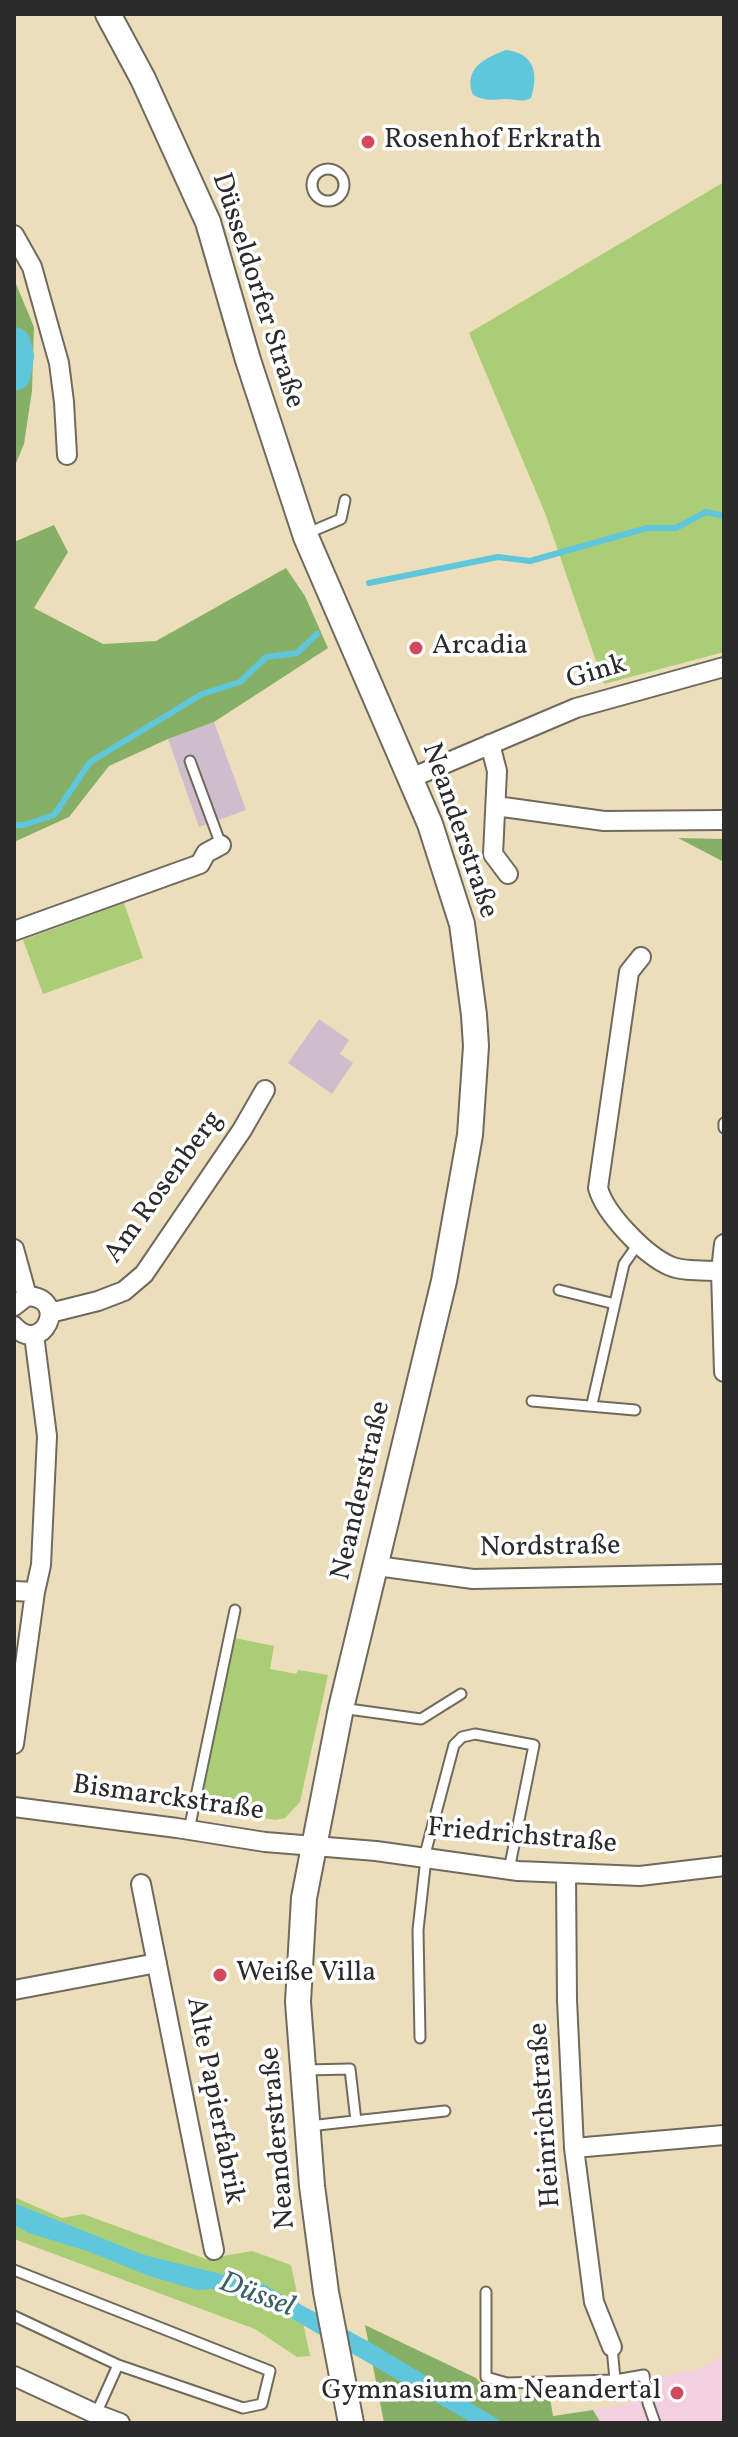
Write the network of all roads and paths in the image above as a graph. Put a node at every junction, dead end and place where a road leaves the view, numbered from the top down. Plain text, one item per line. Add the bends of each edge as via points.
1 (108, 14) edge
2 (14, 235) edge
3 (67, 455) dead end
4 (345, 500) dead end
5 (305, 534) junction
6 (331, 594) joint
7 (724, 667) edge
8 (490, 744) junction
9 (190, 761) dead end
10 (411, 778) junction
11 (496, 806) junction
12 (724, 820) edge
13 (221, 845) joint
14 (508, 874) dead end
15 (14, 931) edge
16 (641, 957) dead end
17 (265, 1090) dead end
18 (638, 1244) junction
19 (724, 1244) edge
20 (14, 1249) edge
21 (721, 1271) junction
22 (559, 1290) dead end
23 (21, 1301) edge
24 (615, 1304) junction
25 (50, 1313) junction
26 (14, 1326) edge
27 (34, 1335) junction
28 (724, 1372) edge
29 (532, 1401) dead end
30 (592, 1404) junction
31 (635, 1410) dead end
32 (377, 1566) junction
33 (724, 1574) edge
34 (14, 1591) edge
35 (35, 1592) junction
36 (235, 1610) dead end
37 (461, 1694) dead end
38 (341, 1708) junction
39 (14, 1744) edge
40 (14, 1807) edge
41 (189, 1830) junction
42 (315, 1846) junction
43 (425, 1858) junction
44 (724, 1866) edge
45 (509, 1870) junction
46 (566, 1874) junction
47 (141, 1884) dead end
48 (157, 1963) junction
49 (14, 1990) edge
50 (420, 2038) dead end
51 (303, 2071) junction
52 (445, 2111) dead end
53 (356, 2121) junction
54 (307, 2126) junction
55 (724, 2135) edge
56 (574, 2148) junction
57 (214, 2250) dead end
58 (14, 2270) edge
59 (486, 2292) dead end
60 (14, 2316) edge
61 (612, 2347) joint
62 (118, 2365) junction
63 (14, 2376) edge
64 (615, 2380) junction
65 (96, 2414) junction
66 (120, 2423) edge
67 (351, 2423) edge
68 (655, 2423) edge

1 - 5 main road, Düsseldorfer Straße via 208,222
2 - 3 street via 32,267 59,363
4 - 5 lane via 341,519
5 - 6 main road, Düsseldorfer Straße
6 - 10 main road, Neanderstraße
7 - 8 street, Gink via 576,708
8 - 10 street, Gink
8 - 11 street via 497,771
9 - 13 lane
10 - 32 main road, Neanderstraße via 462,924 476,1046 470,1135 447,1267
11 - 12 street via 604,821
11 - 14 street via 493,854
13 - 15 street via 206,853 200,864
16 - 18 street via 629,972 598,1188
17 - 25 street, Am Rosenberg via 144,1274 124,1291
18 - 21 street via 671,1266
18 - 24 lane via 624,1264
19 - 21 street
20 - 23 street
21 - 28 street
22 - 24 lane
23 - 25 street via 39,1298
24 - 30 lane
25 - 27 street via 48,1324
26 - 27 street
27 - 35 street via 47,1436
29 - 30 lane
30 - 31 lane
32 - 33 street, Nordstraße via 473,1579
32 - 38 main road, Neanderstraße
34 - 35 street
35 - 39 street
36 - 41 lane
37 - 38 lane via 421,1719
38 - 42 main road, Neanderstraße
40 - 41 street, Bismarckstraße
41 - 42 street, Bismarckstraße
42 - 43 street, Friedrichstraße
42 - 51 main road, Neanderstraße via 304,1898 298,2002
43 - 45 street, Friedrichstraße
43 - 45 lane via 454,1745 475,1734 534,1745
43 - 50 lane via 418,1930
44 - 46 street, Friedrichstraße via 640,1876
45 - 46 street, Friedrichstraße
46 - 56 street, Heinrichstraße
47 - 48 street, Alte Papierfabrik
48 - 49 street
48 - 57 street, Alte Papierfabrik
51 - 53 lane via 350,2069
51 - 54 main road, Neanderstraße
52 - 53 lane
53 - 54 lane
54 - 67 main road, Neanderstraße via 326,2292
55 - 56 street
56 - 61 street, Heinrichstraße via 594,2302
58 - 62 lane via 270,2371 262,2404 243,2408
59 - 64 lane via 486,2377 507,2383
60 - 62 lane
61 - 64 lane
62 - 65 lane
63 - 65 street
64 - 68 lane via 644,2375
65 - 66 street

